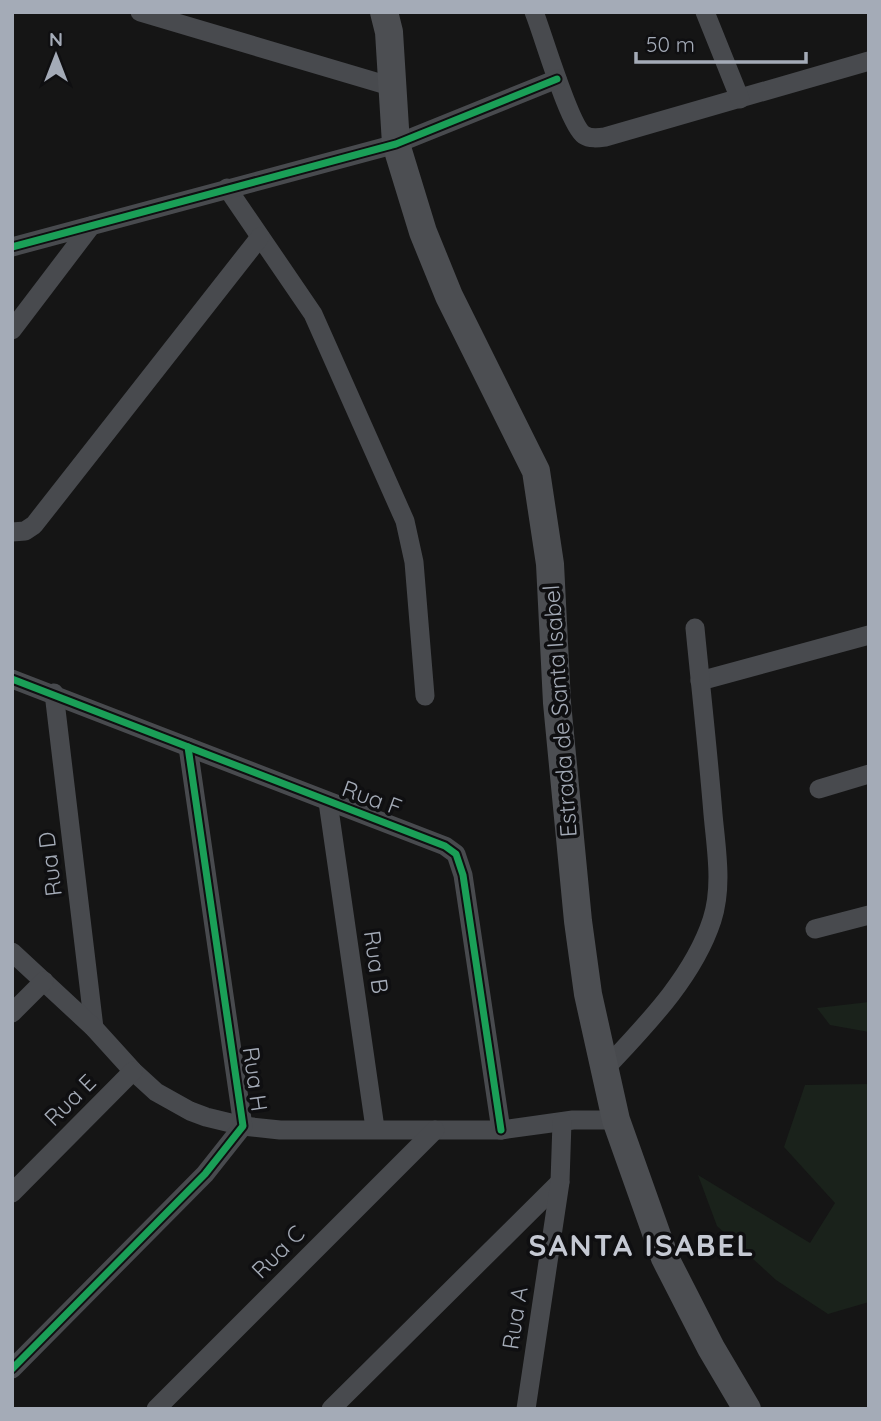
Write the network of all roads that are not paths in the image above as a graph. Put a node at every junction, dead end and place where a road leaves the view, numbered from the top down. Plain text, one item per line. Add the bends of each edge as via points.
1 (139, 12) edge
2 (384, 12) edge
3 (534, 12) edge
4 (705, 12) edge
5 (869, 61) edge
6 (557, 79) junction
7 (393, 87) junction
8 (740, 99) junction
9 (396, 144) junction
10 (228, 188) junction
11 (91, 226) junction
12 (260, 237) junction
13 (12, 247) edge
14 (12, 330) edge
15 (12, 531) edge
16 (695, 628) dead end
17 (869, 635) edge
18 (12, 679) edge
19 (700, 681) junction
20 (54, 694) junction
21 (425, 696) dead end
22 (188, 747) junction
23 (869, 775) edge
24 (819, 789) dead end
25 (328, 802) junction
26 (869, 915) edge
27 (815, 929) dead end
28 (12, 952) edge
29 (44, 981) junction
30 (12, 1013) edge
31 (94, 1028) junction
32 (604, 1070) junction
33 (132, 1071) junction
34 (616, 1121) junction
35 (562, 1122) junction
36 (243, 1126) junction
37 (374, 1128) junction
38 (435, 1130) junction
39 (501, 1130) junction
40 (560, 1182) junction
41 (12, 1193) edge
42 (12, 1369) edge
43 (523, 1405) edge
44 (156, 1409) edge
45 (331, 1409) edge
46 (747, 1409) edge

1 - 7 street
2 - 7 main road, Estrada de Santa Isabel
3 - 6 street
4 - 8 street
5 - 8 street
6 - 8 street via 578,129 594,138
6 - 9 street
7 - 9 main road, Estrada de Santa Isabel
9 - 10 street
9 - 32 main road, Estrada de Santa Isabel via 449,296 536,471 550,564 557,703 578,920
10 - 11 street
10 - 12 street
11 - 13 street
11 - 14 street
12 - 15 street via 34,525
12 - 21 street via 313,314 405,521 414,562
16 - 19 street
17 - 19 street
18 - 20 street, Rua F
19 - 32 street via 718,873 712,919 695,959 640,1032
20 - 22 street, Rua F
20 - 31 street, Rua D
22 - 25 street, Rua F
22 - 36 street, Rua H
23 - 24 street
25 - 37 street, Rua B
25 - 39 street, Rua F via 445,846 456,855 463,875
26 - 27 street
28 - 29 street, Rua H
29 - 30 street
29 - 31 street, Rua H
31 - 33 street, Rua H
32 - 34 main road, Estrada de Santa Isabel
33 - 36 street, Rua H via 171,1102
33 - 41 street, Rua E
34 - 35 street, Rua H
34 - 46 main road, Estrada de Santa Isabel via 665,1258
35 - 39 street, Rua H
35 - 40 street, Rua A
36 - 37 street, Rua H
36 - 42 street, Rua H via 205,1174
37 - 38 street, Rua H
38 - 39 street, Rua H
38 - 44 street, Rua C
40 - 43 street, Rua A
40 - 45 street

